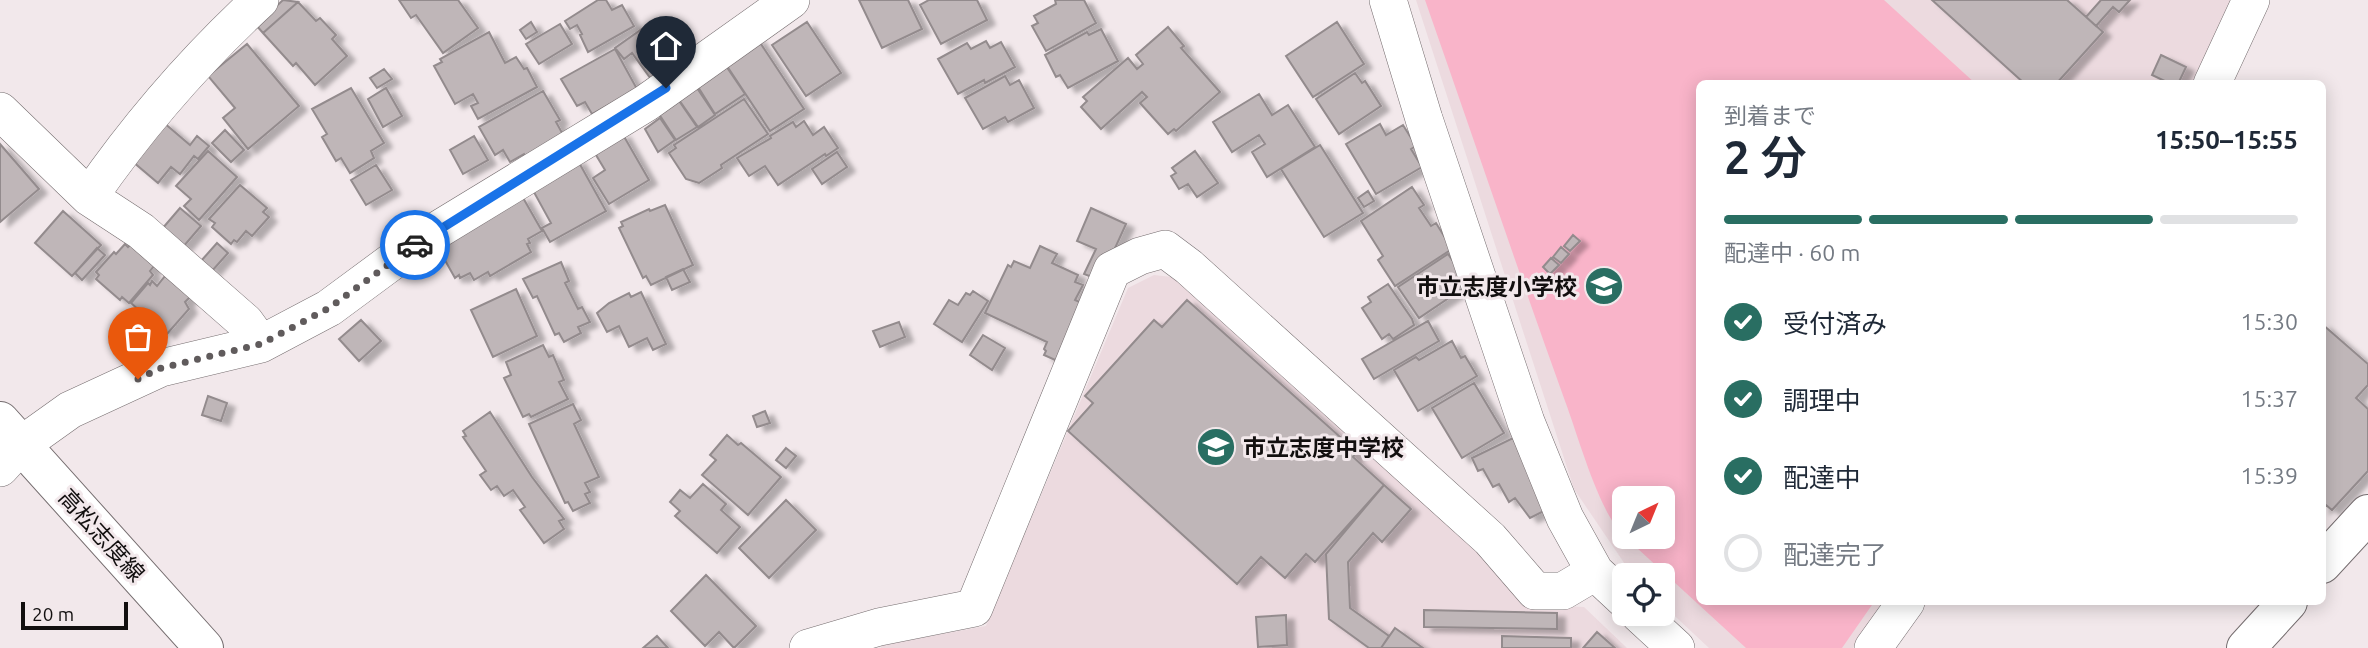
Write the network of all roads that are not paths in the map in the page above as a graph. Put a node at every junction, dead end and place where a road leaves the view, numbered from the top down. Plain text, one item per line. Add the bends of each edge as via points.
1 (260, 0) edge
2 (790, 0) edge
3 (1388, 0) edge
4 (2251, 0) edge
5 (2214, 80) edge
6 (0, 111) edge
7 (89, 198) junction
8 (261, 344) junction
9 (7, 445) edge
10 (2368, 514) edge
11 (2326, 560) edge
12 (1595, 572) junction
13 (1612, 588) edge
14 (1904, 605) edge
15 (2285, 605) edge
16 (1652, 626) edge
17 (205, 648) edge
18 (808, 648) edge
19 (1676, 648) edge
20 (1872, 648) edge
21 (2246, 648) edge

1 - 7 street via 222,35 117,156
2 - 8 street via 646,103 422,240 329,308
3 - 12 street via 1525,422 1564,518
4 - 5 street
6 - 7 street
7 - 8 street via 141,231 246,322
8 - 9 street via 161,368
9 - 17 main road, 高松志度線
10 - 11 main road
12 - 13 street
12 - 18 street via 1563,591 1535,591 1490,539 1165,249 1112,270 974,608 879,627
14 - 20 street
15 - 21 main road
16 - 19 street

